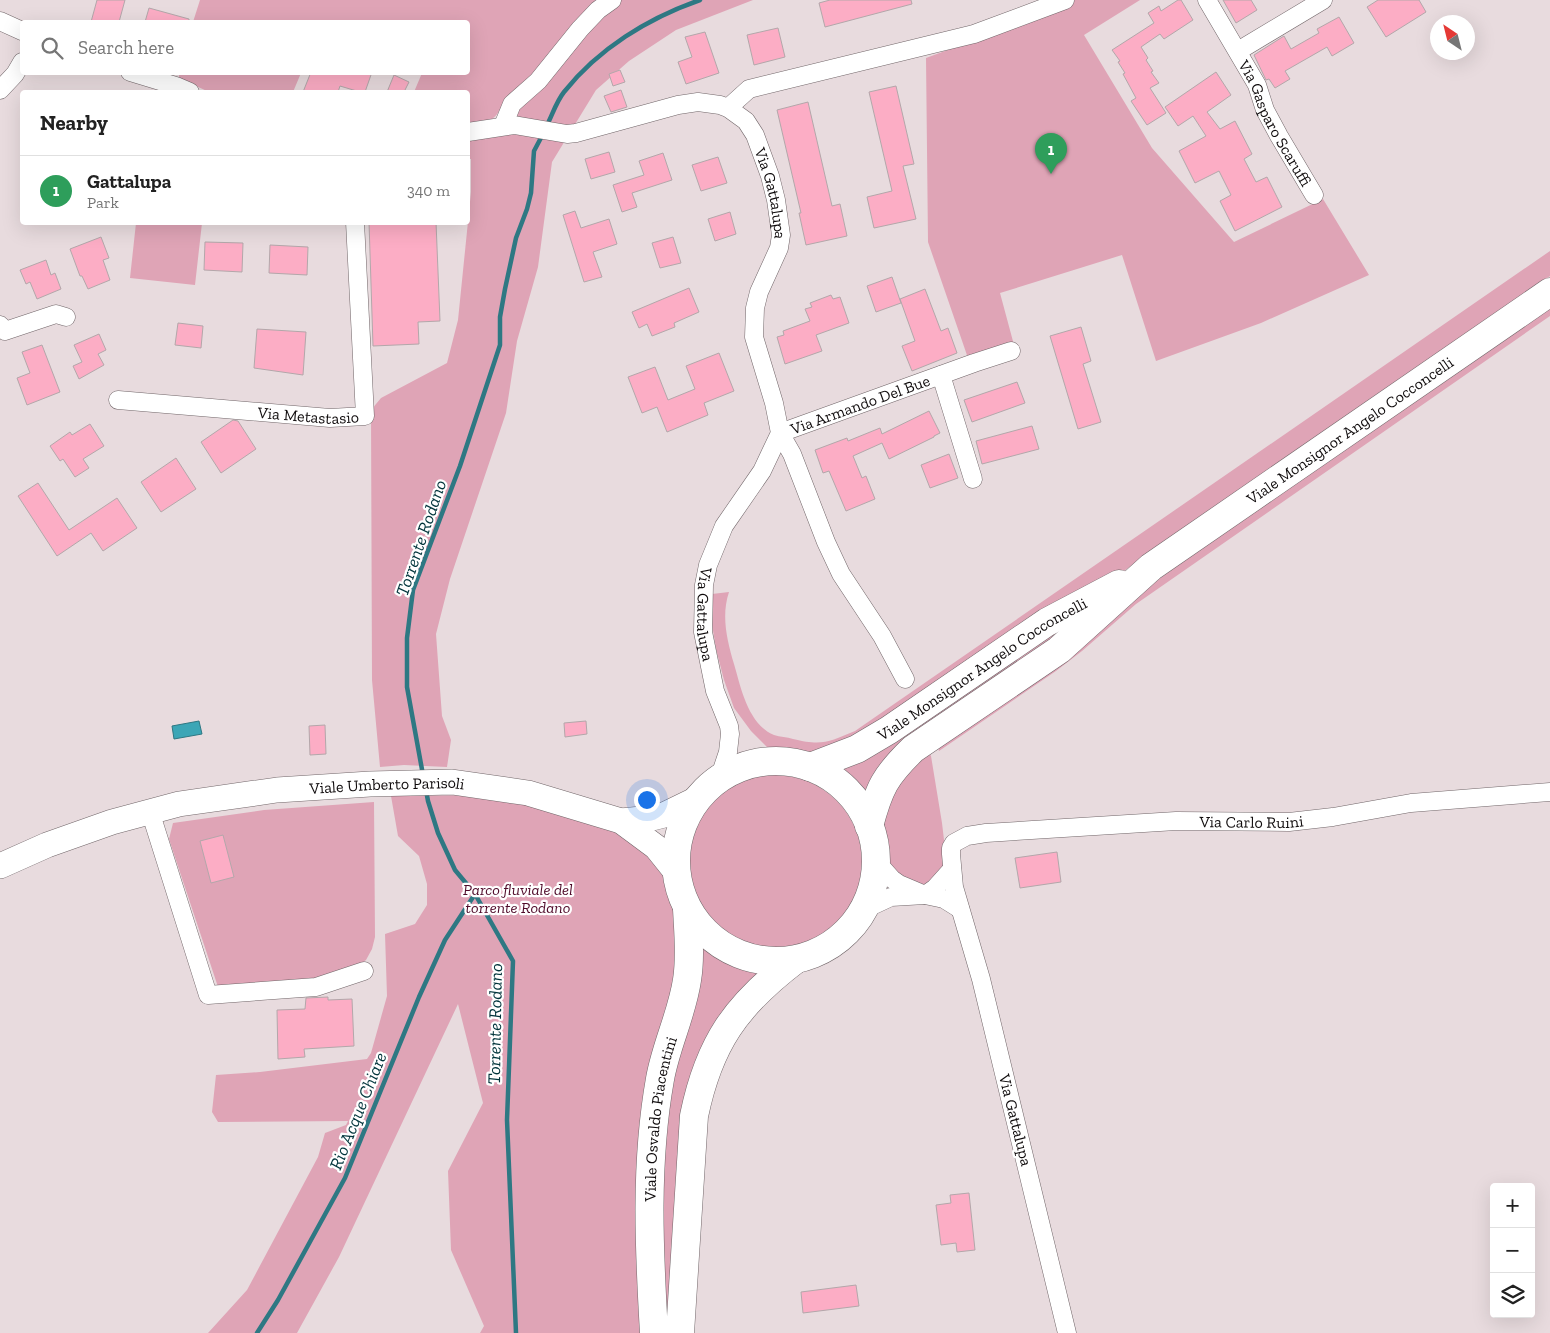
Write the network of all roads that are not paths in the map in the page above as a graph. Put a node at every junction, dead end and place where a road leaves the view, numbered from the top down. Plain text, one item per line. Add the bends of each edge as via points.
1 (612, 0) edge
2 (1207, 0) edge
3 (1322, 0) edge
4 (1056, 2) edge
5 (0, 21) edge
6 (20, 30) edge
7 (1238, 50) junction
8 (20, 65) edge
9 (140, 75) edge
10 (0, 90) edge
11 (185, 90) edge
12 (728, 108) junction
13 (508, 126) junction
14 (470, 132) edge
15 (1314, 194) dead end
16 (355, 225) edge
17 (1550, 292) edge
18 (66, 317) dead end
19 (0, 325) edge
20 (1011, 351) dead end
21 (941, 375) junction
22 (118, 400) dead end
23 (780, 433) junction
24 (973, 479) dead end
25 (1151, 568) junction
26 (905, 679) dead end
27 (810, 767) junction
28 (719, 779) junction
29 (1550, 792) edge
30 (698, 798) junction
31 (150, 811) junction
32 (621, 821) junction
33 (869, 826) junction
34 (954, 843) joint
35 (876, 861) junction
36 (0, 866) edge
37 (952, 868) junction
38 (676, 872) junction
39 (925, 895) junction
40 (687, 908) junction
41 (960, 909) junction
42 (863, 910) junction
43 (795, 960) junction
44 (364, 972) dead end
45 (654, 1333) edge
46 (680, 1333) edge
47 (1066, 1333) edge

1 - 13 street via 598,10 538,81 512,104
2 - 7 street, Via Gasparo Scaruffi
3 - 7 street, Via Gasparo Scaruffi
4 - 12 street via 974,34 749,89
5 - 6 street
7 - 15 street, Via Gasparo Scaruffi via 1257,85 1265,110
8 - 10 street
9 - 11 street
12 - 13 street, Via Gattalupa via 691,103 567,134
12 - 23 street, Via Gattalupa via 746,121 755,135 770,176 780,223 779,248 759,292 754,331
13 - 14 street, Via Gattalupa
16 - 22 street, Via Metastasio via 365,416 330,418
17 - 25 main road, Viale Monsignor Angelo Cocconcelli
18 - 19 street via 56,314 5,331
20 - 21 street, Via Armando Del Bue
21 - 23 street, Via Armando Del Bue
21 - 24 street, Via Armando Del Bue
23 - 26 street, Via Gattalupa via 792,454 842,574
23 - 28 street, Via Gattalupa via 762,471 724,526 708,565 704,585 703,632 715,691 730,734
25 - 27 main road, Viale Monsignor Angelo Cocconcelli via 1047,622 857,749
25 - 33 main road, Viale Monsignor Angelo Cocconcelli via 1059,650 913,749 883,784
27 - 28 main road via 772,762 748,766
27 - 33 main road via 846,790
28 - 30 main road
29 - 34 street, Via Carlo Ruini via 1411,803 1289,822 1176,820 986,833 967,836
30 - 32 main road, Viale Umberto Parisoli via 664,815
30 - 38 main road via 680,833
31 - 32 main road, Viale Umberto Parisoli via 246,793 452,782 528,793
31 - 36 main road, Viale Umberto Parisoli via 47,845
31 - 44 street via 208,996 316,987
32 - 38 main road, Viale Umberto Parisoli via 656,847
33 - 35 main road
34 - 37 street, Via Gattalupa via 951,848
35 - 39 street via 899,884
35 - 42 main road via 870,894
37 - 39 street
37 - 41 street, Via Gattalupa
38 - 40 main road
39 - 41 street via 944,899
39 - 42 street via 891,897
40 - 43 main road via 713,939 730,950 770,961
40 - 45 main road, Viale Osvaldo Piacentini via 690,958 687,982 660,1079 650,1159 648,1208
41 - 47 street, Via Gattalupa via 981,978
42 - 43 main road via 840,938
43 - 46 main road, Viale Osvaldo Piacentini via 742,1006 717,1046 699,1090 694,1116

